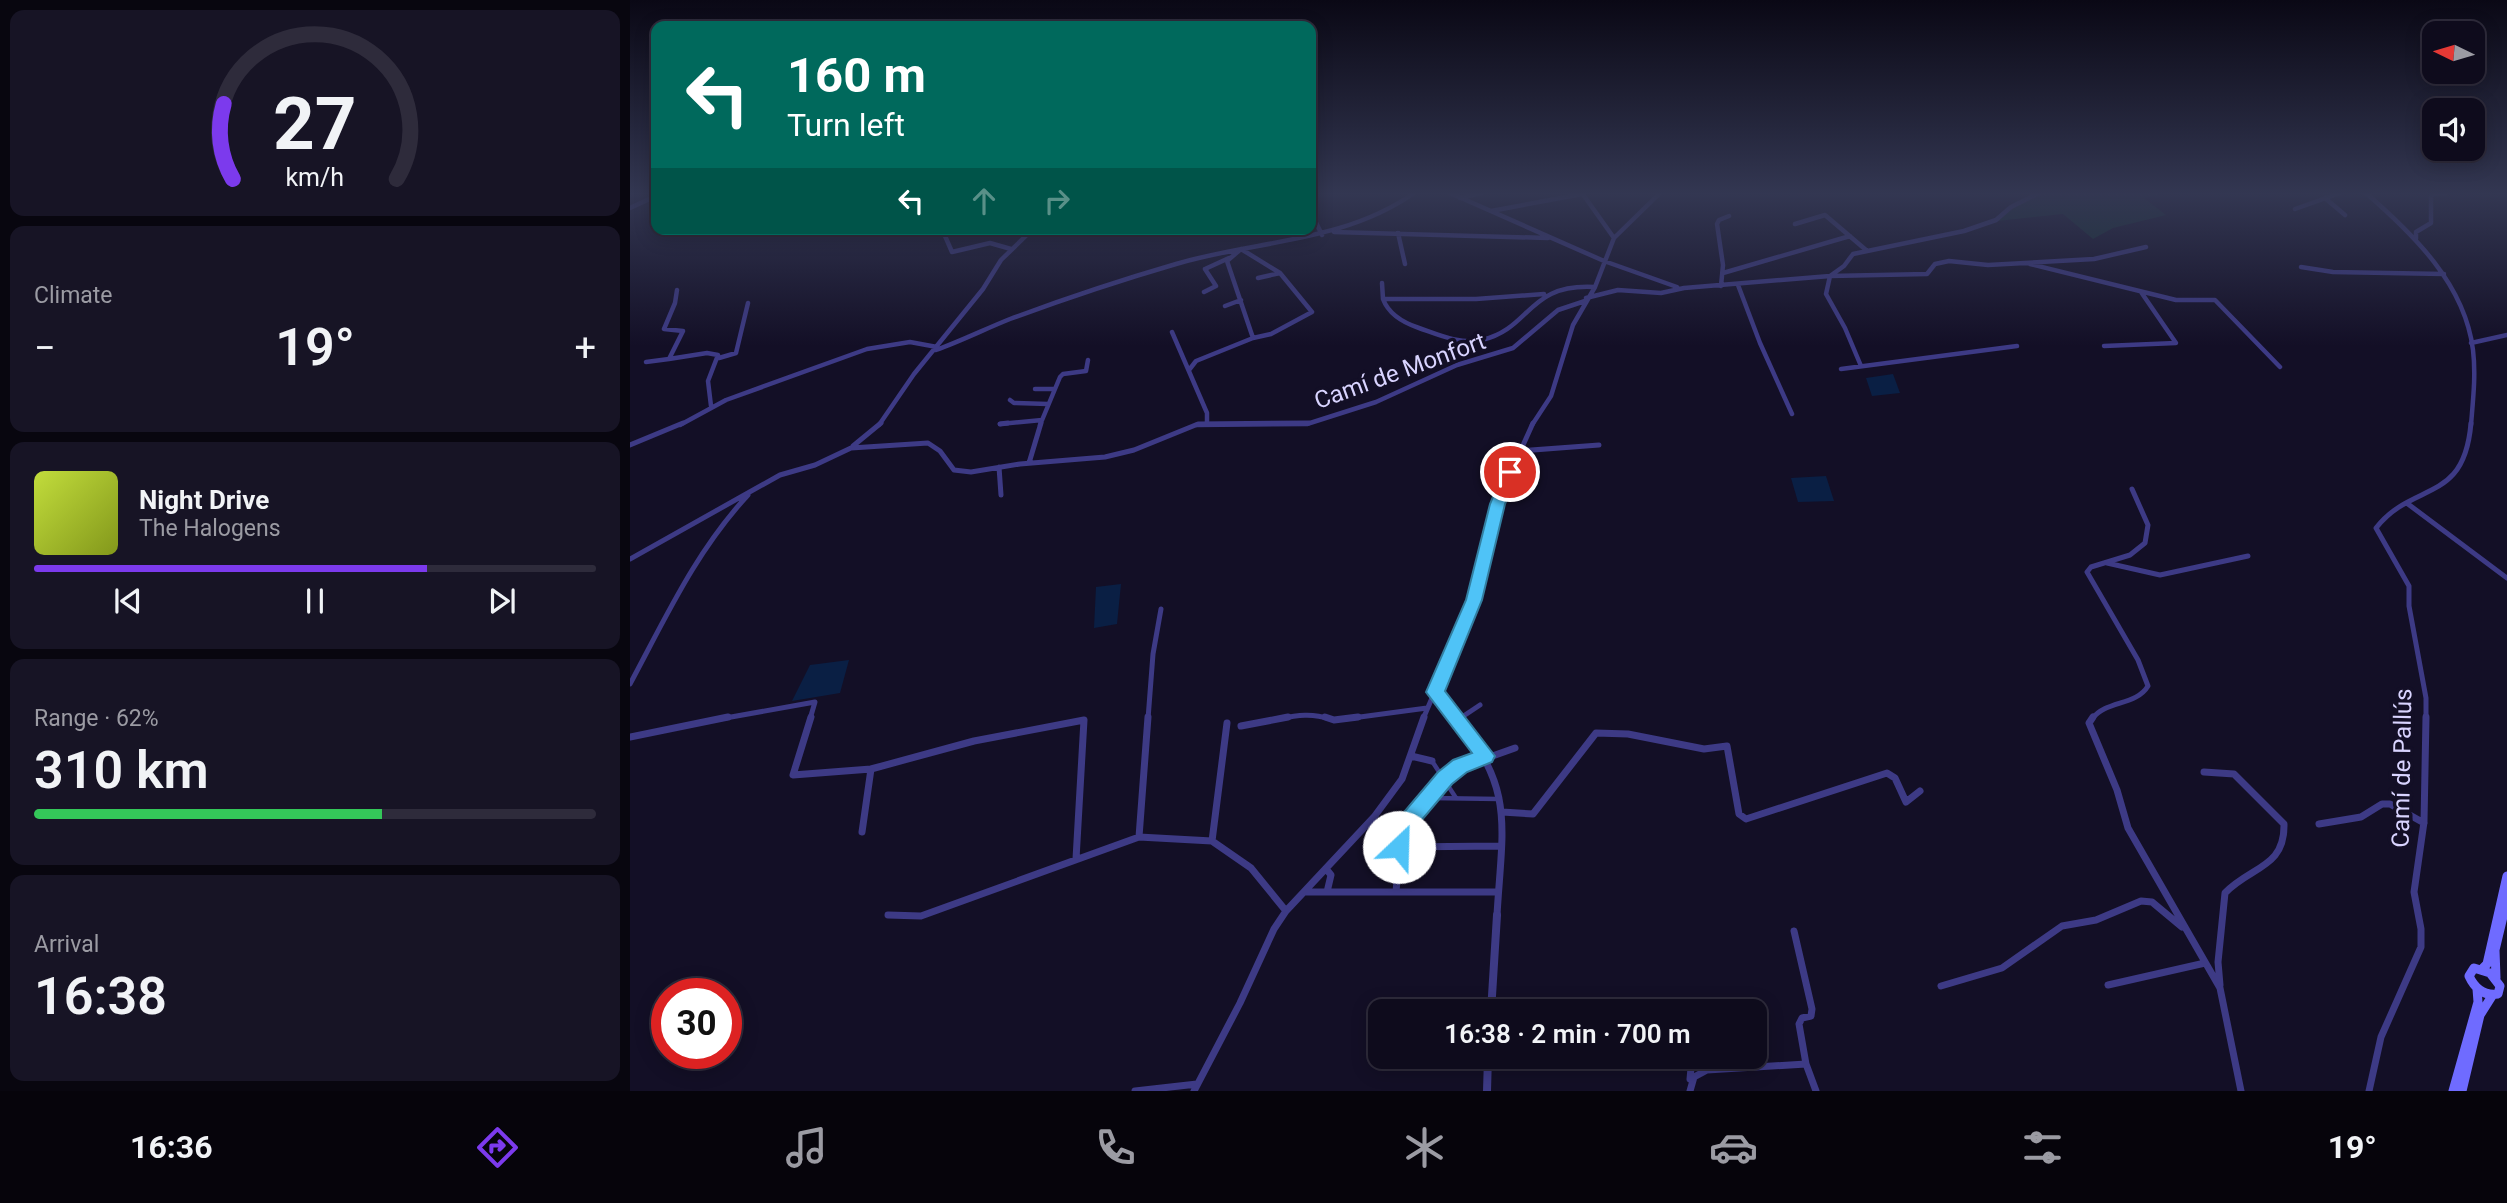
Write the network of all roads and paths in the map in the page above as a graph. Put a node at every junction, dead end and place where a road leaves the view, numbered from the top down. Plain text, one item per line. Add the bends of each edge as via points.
1 (948, 244) edge
2 (986, 244) edge
3 (993, 244) edge
4 (1017, 244) edge
5 (1268, 244) edge
6 (1400, 244) edge
7 (1563, 244) edge
8 (1611, 244) edge
9 (1719, 244) edge
10 (1823, 244) edge
11 (1859, 244) edge
12 (1897, 244) edge
13 (2419, 244) edge
14 (2146, 247) dead end
15 (1011, 249) junction
16 (1241, 249) junction
17 (1866, 250) junction
18 (1228, 258) junction
19 (1604, 261) junction
20 (2023, 263) junction
21 (1405, 264) dead end
22 (2301, 267) dead end
23 (1280, 273) junction
24 (1723, 273) junction
25 (2445, 274) junction
26 (1830, 276) junction
27 (1258, 278) dead end
28 (1382, 283) dead end
29 (1738, 285) junction
30 (1721, 286) junction
31 (1595, 287) junction
32 (1684, 288) junction
33 (677, 290) dead end
34 (1204, 292) dead end
35 (2141, 292) junction
36 (1544, 294) junction
37 (1383, 299) junction
38 (1241, 300) junction
39 (1586, 300) junction
40 (748, 303) dead end
41 (1225, 306) dead end
42 (1172, 332) dead end
43 (2507, 335) edge
44 (1253, 338) junction
45 (2471, 343) junction
46 (2017, 346) dead end
47 (2104, 346) dead end
48 (936, 348) junction
49 (719, 358) junction
50 (669, 359) junction
51 (1088, 360) dead end
52 (646, 362) dead end
53 (1861, 366) junction
54 (2280, 367) dead end
55 (1841, 369) dead end
56 (1189, 370) junction
57 (1035, 389) dead end
58 (1054, 389) junction
59 (1010, 400) dead end
60 (1048, 404) junction
61 (712, 406) junction
62 (1792, 414) dead end
63 (1042, 420) junction
64 (1207, 422) junction
65 (1000, 424) dead end
66 (630, 445) edge
67 (1599, 445) dead end
68 (850, 448) junction
69 (1519, 451) junction
70 (1029, 463) junction
71 (999, 467) junction
72 (2132, 489) dead end
73 (749, 493) junction
74 (1001, 495) dead end
75 (2408, 504) junction
76 (2248, 556) dead end
77 (630, 559) edge
78 (2104, 563) junction
79 (2507, 578) edge
80 (1161, 609) dead end
81 (630, 684) edge
82 (1435, 692) junction
83 (1480, 705) dead end
84 (1427, 708) junction
85 (1455, 721) junction
86 (1227, 723) dead end
87 (1241, 726) dead end
88 (630, 737) edge
89 (1515, 748) dead end
90 (1411, 756) junction
91 (1486, 756) junction
92 (1432, 761) joint
93 (871, 769) junction
94 (2204, 772) dead end
95 (1445, 778) junction
96 (1920, 791) dead end
97 (1428, 799) junction
98 (1456, 799) junction
99 (1499, 799) junction
100 (1502, 812) junction
101 (2424, 823) junction
102 (2319, 824) dead end
103 (862, 832) dead end
104 (1139, 837) junction
105 (1212, 841) junction
106 (1500, 846) junction
107 (1367, 847) dead end
108 (1399, 847) junction
109 (1076, 859) junction
110 (1327, 870) junction
111 (2507, 876) edge
112 (1305, 892) junction
113 (1327, 892) junction
114 (1396, 892) junction
115 (1498, 892) junction
116 (2507, 900) edge
117 (1286, 911) junction
118 (888, 915) dead end
119 (1497, 915) joint
120 (1794, 931) dead end
121 (2187, 932) junction
122 (2205, 963) junction
123 (2482, 969) junction
124 (2108, 985) dead end
125 (1941, 986) dead end
126 (2220, 988) junction
127 (2477, 989) junction
128 (2500, 990) edge
129 (1492, 999) edge
130 (1805, 1063) junction
131 (1488, 1069) edge
132 (1690, 1086) edge
133 (1196, 1087) edge
134 (1135, 1091) edge
135 (1487, 1091) edge
136 (1816, 1091) edge
137 (2241, 1091) edge
138 (2369, 1091) edge
139 (2453, 1091) edge
140 (2462, 1091) edge

1 - 2 street via 952,252
3 - 15 street
4 - 15 street
5 - 16 street
6 - 21 street
7 - 19 street
8 - 19 street
9 - 24 street
10 - 24 street
11 - 17 street
12 - 17 street
13 - 25 street, Camí de Pallús
14 - 20 street via 2094,259
15 - 48 street
16 - 18 street
16 - 23 street
16 - 48 street via 1167,267
17 - 26 street via 1853,254
18 - 34 street via 1205,269 1216,286
18 - 38 street
19 - 31 street
19 - 32 street via 1663,285
20 - 26 street, Camí de Monfort via 1949,261 1935,264 1927,274
20 - 35 street
22 - 25 street
23 - 27 street
23 - 44 street via 1312,312
24 - 30 street
25 - 45 street, Camí de Pallús via 2463,310
26 - 29 street, Camí de Monfort
26 - 53 street via 1826,294
28 - 37 street
29 - 30 street, Camí de Monfort
29 - 62 street
30 - 32 street, Camí de Monfort
31 - 36 street via 1580,284
31 - 39 street
32 - 39 street, Camí de Monfort via 1661,293 1618,290
33 - 50 street via 664,329 683,331
35 - 47 street via 2176,343
35 - 54 street via 2220,303
36 - 37 street
36 - 37 street via 1496,335 1467,341 1411,326 1392,314
38 - 41 street
38 - 44 street
39 - 64 street, Camí de Monfort via 1558,310 1513,348 1457,365 1340,414 1300,426
39 - 69 street via 1573,324 1551,396
40 - 49 street via 736,353
42 - 56 street
43 - 45 street
44 - 56 street via 1196,361
45 - 75 street, Camí de Pallús via 2475,375 2472,432 2459,468 2453,478
46 - 53 street
48 - 61 street via 910,342 867,349
48 - 68 street via 883,422
49 - 50 street via 713,353
49 - 61 street via 708,381
50 - 52 street
51 - 58 street via 1086,371 1063,374
53 - 55 street
56 - 64 street
57 - 58 street
58 - 60 street
59 - 60 street
60 - 63 street
61 - 66 street via 667,432
63 - 65 street
63 - 70 street
64 - 70 street, Camí de Monfort via 1121,454
67 - 69 street
68 - 71 street, Camí de Monfort via 928,443 936,445 954,470
68 - 73 street, Camí de Monfort via 780,475
69 - 82 street via 1497,504 1474,600
70 - 71 street, Camí de Monfort
71 - 74 street
72 - 78 street via 2148,537 2135,552
73 - 77 street, Camí de Monfort
73 - 81 street via 699,555
75 - 79 street
75 - 101 street, Camí de Pallús via 2376,528 2409,586 2426,698
76 - 78 street via 2160,575
78 - 121 street via 2087,572 2148,686 2142,694 2100,708 2089,723 2091,732 2128,828
80 - 104 street via 1153,654
82 - 84 street
82 - 85 street
83 - 85 street
84 - 87 street via 1334,720 1303,714
84 - 90 street
85 - 91 street
86 - 105 street
88 - 93 street via 815,702 793,775
89 - 91 street
90 - 92 street
90 - 110 street via 1390,798
91 - 95 street
91 - 99 street
92 - 95 street
93 - 103 street
93 - 109 street via 974,741 1084,720
94 - 126 street via 2234,774 2284,824 2282,849 2225,893
95 - 97 street
95 - 98 street
96 - 100 street via 1906,802 1895,778 1887,773 1745,819 1739,814 1727,746 1704,749 1641,736 1596,733 1533,814
97 - 98 street
97 - 108 street via 1401,831
98 - 99 street
99 - 100 street
100 - 106 street
101 - 102 street via 2382,804 2361,817
101 - 138 street, Camí de Pallús via 2414,892 2421,947 2381,1037
104 - 105 street
104 - 109 street
105 - 117 street via 1251,868
106 - 108 street
106 - 115 street
107 - 108 street
108 - 114 street
109 - 118 street via 921,916
110 - 112 street
110 - 113 street via 1331,875
111 - 123 main road via 2487,964
112 - 113 street
112 - 117 street
113 - 114 street
114 - 115 street
115 - 119 street
116 - 128 main road via 2495,950
117 - 133 street
119 - 129 street
120 - 130 street via 1812,1009 1811,1016 1799,1024
121 - 122 street
121 - 125 street via 2152,902 2141,901 2096,920 2062,926 2002,968
122 - 124 street
122 - 126 street
123 - 127 main road via 2469,972
123 - 128 main road
126 - 137 street
127 - 128 main road
127 - 139 main road via 2478,1002
128 - 140 main road via 2480,1014
130 - 132 street via 1707,1070 1693,1075
130 - 136 street
131 - 135 street
133 - 134 street

